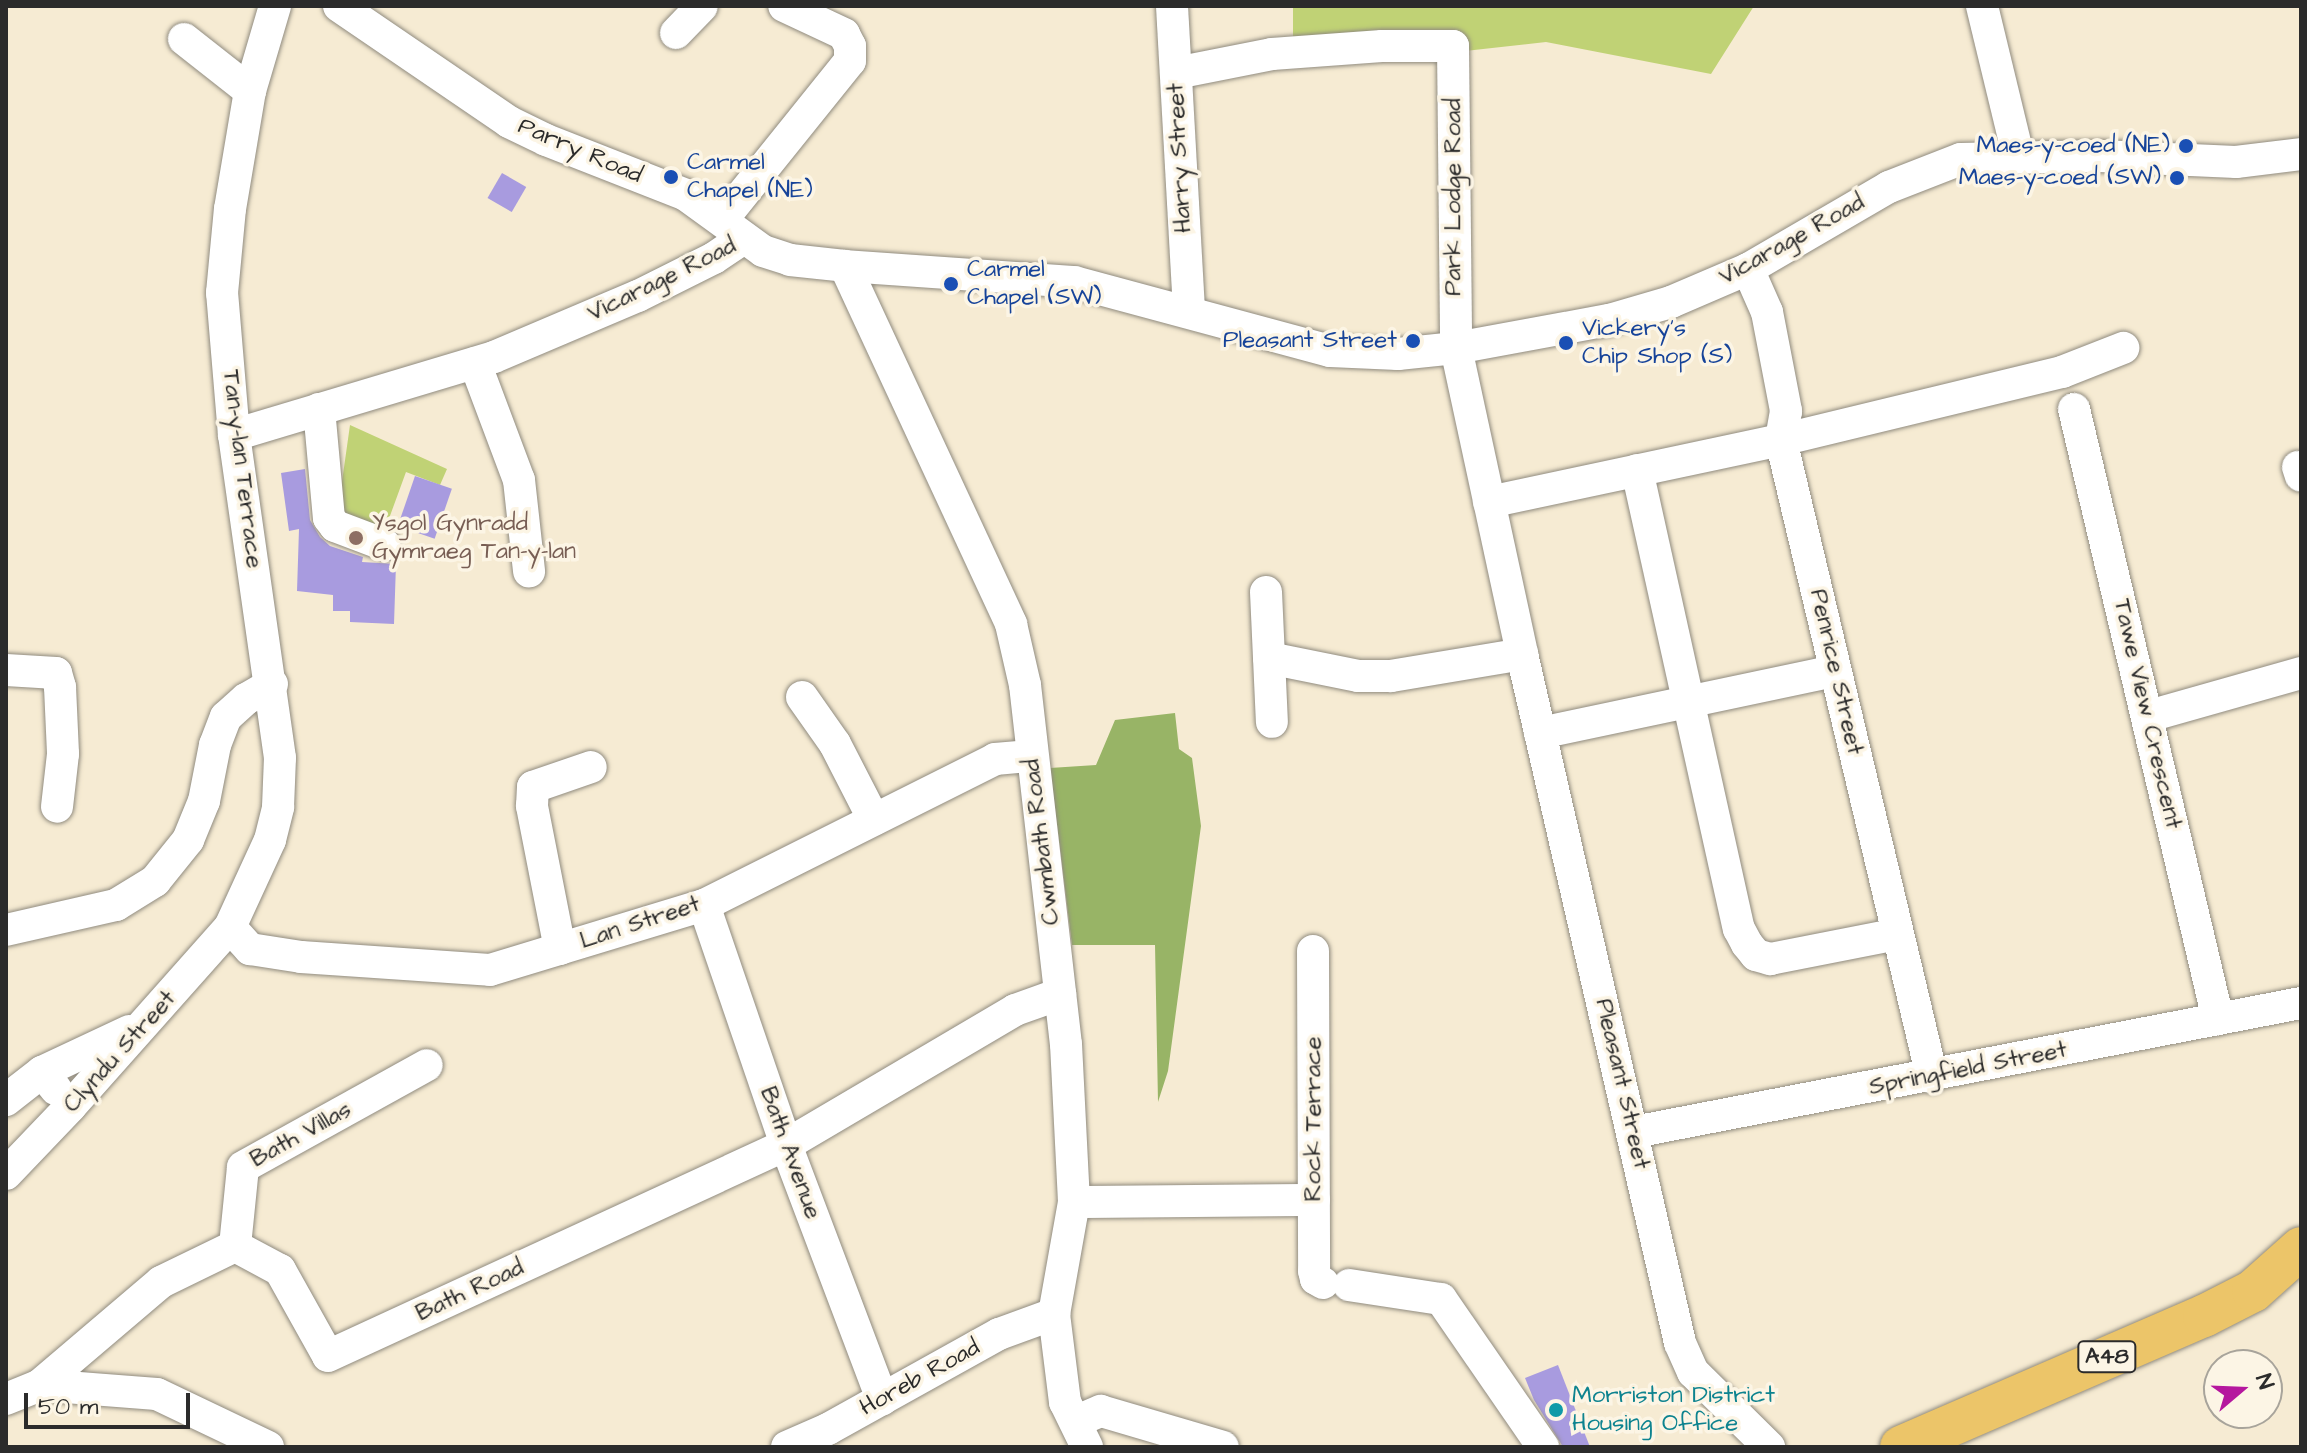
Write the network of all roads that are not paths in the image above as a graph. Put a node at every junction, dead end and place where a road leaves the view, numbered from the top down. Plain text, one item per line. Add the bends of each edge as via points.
1 (275, 6) edge
2 (339, 6) edge
3 (702, 6) edge
4 (784, 6) edge
5 (1172, 6) edge
6 (1982, 6) edge
7 (676, 33) dead end
8 (184, 39) dead end
9 (1176, 73) junction
10 (250, 91) junction
11 (2301, 154) edge
12 (2018, 155) junction
13 (733, 229) junction
14 (845, 266) junction
15 (1748, 269) junction
16 (1189, 310) junction
17 (1456, 348) junction
18 (2123, 348) dead end
19 (475, 363) junction
20 (319, 409) junction
21 (2074, 409) dead end
22 (234, 435) junction
23 (1781, 440) junction
24 (1637, 470) junction
25 (1489, 502) junction
26 (385, 545) dead end
27 (529, 571) dead end
28 (1266, 592) dead end
29 (1522, 654) junction
30 (1269, 658) junction
31 (6, 670) edge
32 (1835, 671) junction
33 (2301, 673) edge
34 (272, 684) junction
35 (802, 697) dead end
36 (1689, 701) junction
37 (2149, 716) junction
38 (1272, 722) dead end
39 (1540, 733) junction
40 (1031, 756) junction
41 (591, 767) dead end
42 (57, 807) dead end
43 (874, 820) junction
44 (704, 905) junction
45 (230, 927) junction
46 (6, 930) edge
47 (1897, 934) junction
48 (560, 949) junction
49 (1313, 951) dead end
50 (1060, 994) junction
51 (2301, 1003) edge
52 (2218, 1019) junction
53 (144, 1024) junction
54 (427, 1065) dead end
55 (42, 1072) junction
56 (1932, 1077) junction
57 (6, 1100) edge
58 (70, 1107) junction
59 (1634, 1132) junction
60 (786, 1145) junction
61 (6, 1174) edge
62 (1314, 1200) junction
63 (1074, 1202) junction
64 (235, 1246) junction
65 (2301, 1248) edge
66 (1054, 1314) junction
67 (40, 1385) junction
68 (6, 1399) edge
69 (882, 1399) junction
70 (1082, 1434) edge
71 (268, 1447) edge
72 (787, 1447) edge
73 (1223, 1447) edge
74 (1543, 1447) edge
75 (1769, 1447) edge
76 (1901, 1447) edge

1 - 10 street, Tan-y-lan Terrace
2 - 13 street, Parry Road via 509,122 686,195
3 - 7 street
4 - 13 street via 844,34 850,61
5 - 9 street, Harry Street
6 - 12 street
8 - 10 street
9 - 16 street, Harry Street
9 - 17 street, Park Lodge Road via 1272,54 1453,46
10 - 22 street, Tan-y-lan Terrace via 222,293
11 - 12 street, Vicarage Road via 2236,162
12 - 15 street, Vicarage Road via 1961,159 1889,187
13 - 14 street, Vicarage Road via 763,251 790,260
13 - 19 street, Vicarage Road via 714,258 638,296
14 - 16 street, Vicarage Road via 1074,282
14 - 40 street, Cwmbath Road via 1011,624 1025,685
15 - 17 street, Vicarage Road via 1671,302 1609,320
15 - 23 street, Penrice Street via 1767,312 1786,411
16 - 17 street, Vicarage Road via 1330,351 1398,354
17 - 25 street
18 - 23 street via 2062,372
19 - 20 street, Vicarage Road
19 - 27 street via 519,480
20 - 22 street, Vicarage Road
20 - 26 street via 329,518 335,526
21 - 37 street, Tawe View Crescent
22 - 34 street, Tan-y-lan Terrace
23 - 24 street
23 - 32 street, Penrice Street
24 - 25 street
24 - 36 street
25 - 29 street
28 - 30 street
29 - 30 street via 1391,676 1358,676
29 - 39 street, Pleasant Street
30 - 38 street
31 - 42 street via 56,673 63,754
32 - 36 street
32 - 47 street, Penrice Street
33 - 37 street
34 - 45 street, Tan-y-lan Terrace via 280,758 278,807 270,840
34 - 46 street via 226,717 188,840 155,881 116,905
35 - 43 street via 835,744
36 - 39 street
36 - 47 street via 1739,929 1756,955 1785,957
37 - 52 street, Tawe View Crescent
39 - 59 street, Pleasant Street
40 - 43 street, Lan Street via 995,759
40 - 50 street, Cwmbath Road
41 - 48 street via 533,787 532,806
43 - 44 street, Lan Street
44 - 48 street, Lan Street
44 - 60 street, Bath Avenue
45 - 48 street, Lan Street via 250,949 490,970
45 - 53 street, Clyndu Street
47 - 56 street, Penrice Street
49 - 62 street, Rock Terrace
50 - 60 street, Bath Road via 1015,1010
50 - 63 street, Cwmbath Road
51 - 52 street, Springfield Street
52 - 56 street, Springfield Street
53 - 55 street
53 - 58 street, Clyndu Street
54 - 64 street, Bath Villas via 243,1167
55 - 57 street
55 - 58 street
56 - 59 street, Springfield Street
58 - 61 street, Clyndu Street
59 - 75 street, Pleasant Street via 1680,1343 1693,1372
60 - 64 street, Bath Road via 328,1356 280,1270
60 - 69 street, Bath Avenue
62 - 63 street
62 - 74 street, Rock Terrace via 1316,1279 1441,1299
63 - 66 street, Cwmbath Road
64 - 67 street via 161,1282
65 - 76 main road, A48 via 2253,1291 2204,1316
66 - 69 street, Horeb Road via 999,1334
66 - 70 street, Cwmbath Road via 1065,1402
67 - 68 street
67 - 71 street via 157,1394
69 - 72 street, Horeb Road
70 - 73 street via 1101,1411

